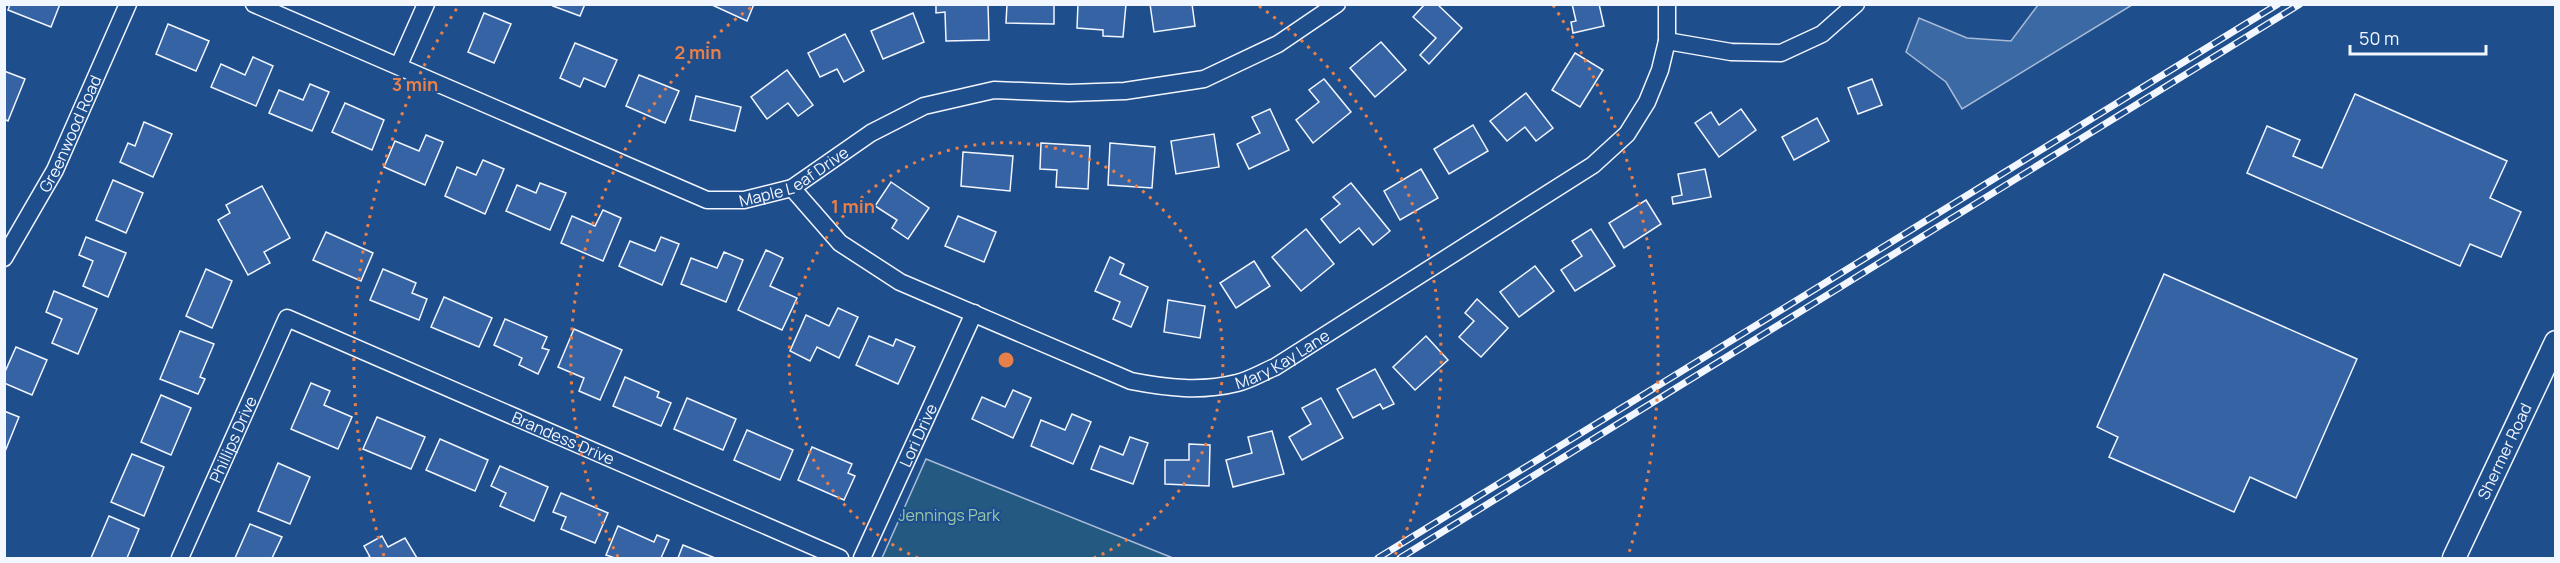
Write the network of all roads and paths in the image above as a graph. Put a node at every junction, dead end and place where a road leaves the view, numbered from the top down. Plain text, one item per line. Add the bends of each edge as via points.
1 (128, 4) edge
2 (254, 4) edge
3 (426, 4) edge
4 (1337, 4) edge
5 (1667, 4) edge
6 (1856, 4) edge
7 (1668, 41) junction
8 (399, 66) junction
9 (792, 188) junction
10 (4, 258) edge
11 (974, 313) junction
12 (287, 318) joint
13 (2556, 342) edge
14 (180, 558) edge
15 (840, 558) edge
16 (862, 558) edge
17 (2454, 558) edge

1 - 10 street, Greenwood Road via 55,170
2 - 8 street, Maple Leaf Drive
3 - 8 street
4 - 9 street, Maple Leaf Drive via 1278,44 1204,79 1069,93 994,90 924,106 872,133
5 - 7 street, Mary Kay Lane
6 - 7 street via 1822,34 1781,53 1731,52
7 - 11 street, Mary Kay Lane via 1647,102 1627,135 1593,165 1275,367 1238,383 1170,388 1131,381
8 - 9 street, Maple Leaf Drive via 707,200 744,200
9 - 11 street, Mary Kay Lane via 840,243 900,282
11 - 16 street, Lori Drive
12 - 14 street, Phillips Drive
12 - 15 street, Brandess Drive
13 - 17 street, Shermer Road

